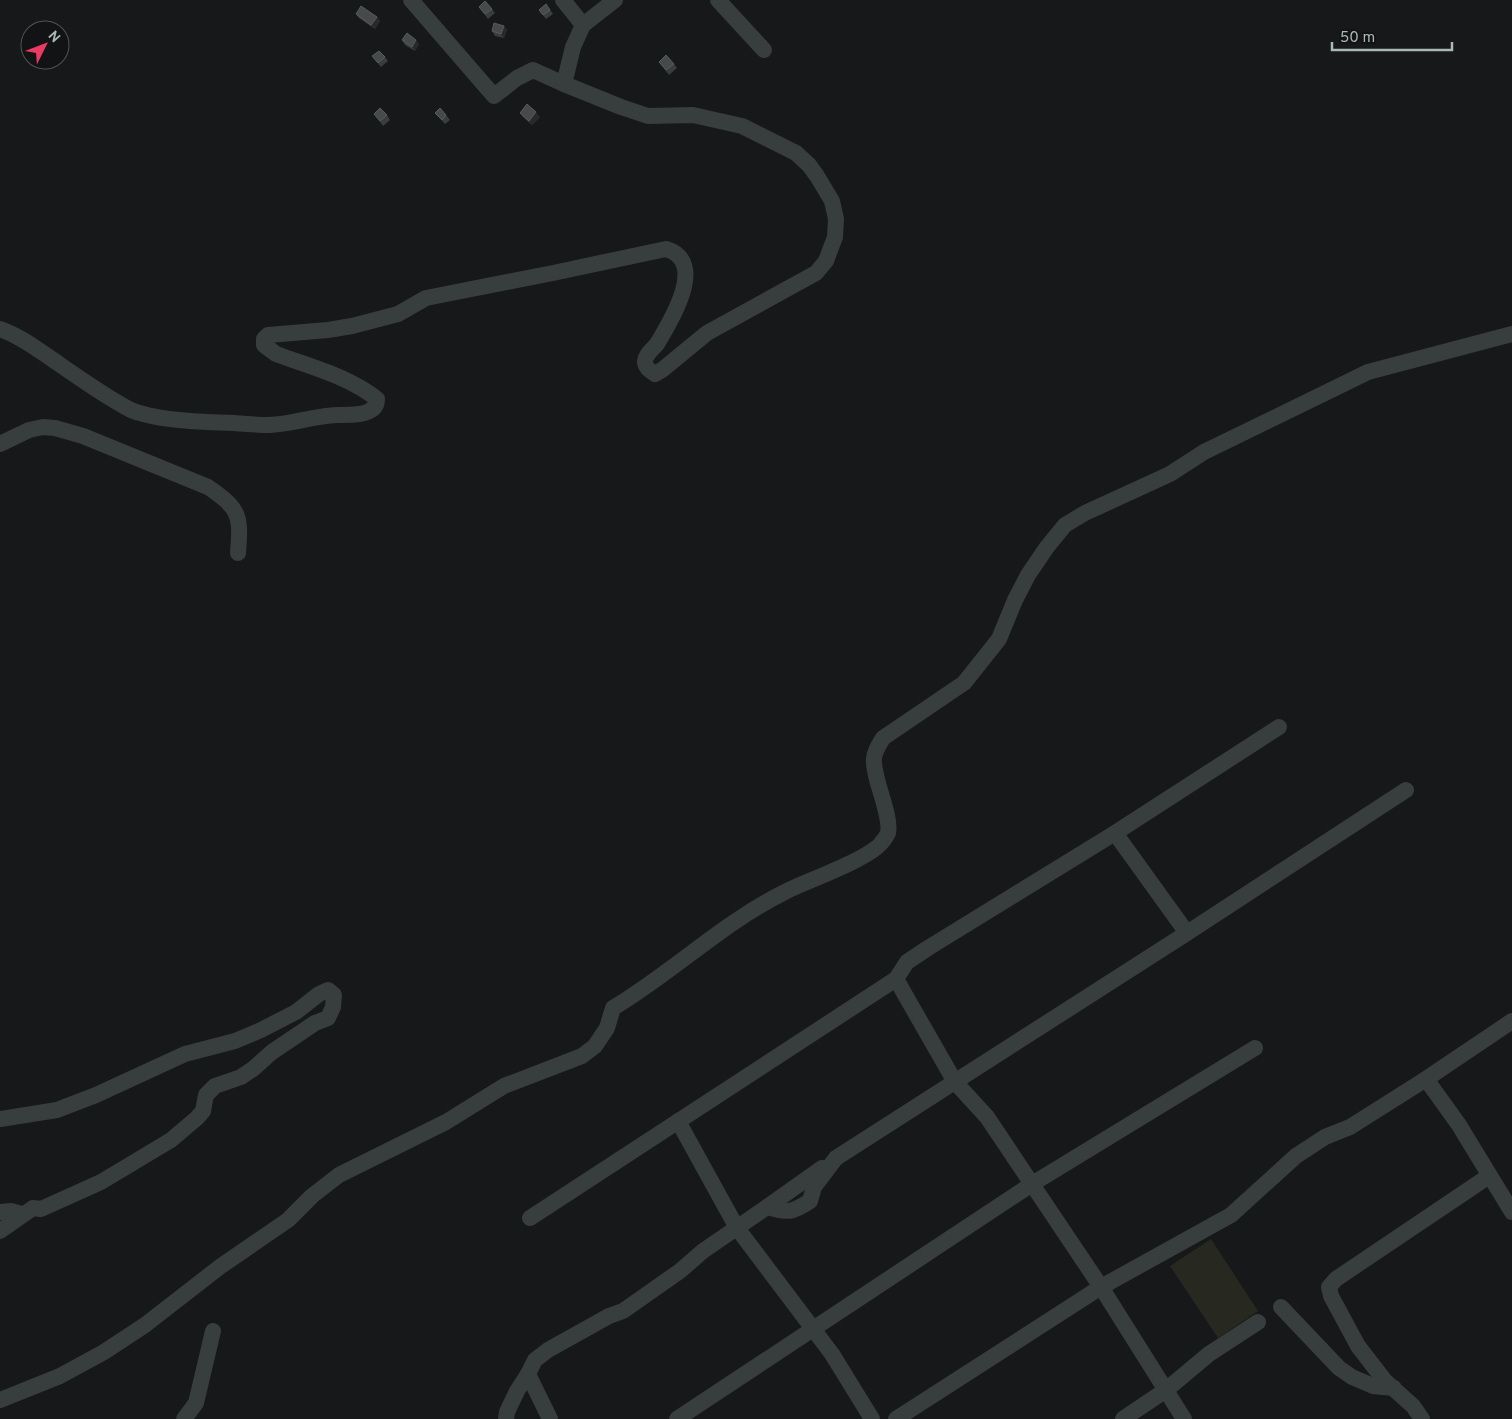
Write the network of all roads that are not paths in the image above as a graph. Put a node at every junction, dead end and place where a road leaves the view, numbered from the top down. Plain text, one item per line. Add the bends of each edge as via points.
1 (411, 0) edge
2 (562, 0) edge
3 (615, 0) edge
4 (718, 0) edge
5 (583, 26) junction
6 (764, 50) dead end
7 (564, 84) junction
8 (0, 329) edge
9 (1512, 334) edge
10 (0, 444) edge
11 (238, 553) dead end
12 (1279, 727) dead end
13 (1406, 790) dead end
14 (1115, 833) junction
15 (1187, 933) junction
16 (896, 979) junction
17 (1512, 1021) edge
18 (1255, 1048) dead end
19 (1426, 1079) junction
20 (955, 1082) junction
21 (0, 1120) edge
22 (678, 1121) junction
23 (1489, 1176) junction
24 (1032, 1184) junction
25 (0, 1212) edge
26 (1512, 1212) edge
27 (22, 1214) junction
28 (530, 1218) dead end
29 (737, 1228) junction
30 (0, 1231) edge
31 (1101, 1287) junction
32 (1281, 1307) dead end
33 (1258, 1322) dead end
34 (812, 1329) junction
35 (213, 1331) dead end
36 (528, 1374) junction
37 (1394, 1388) junction
38 (1166, 1390) junction
39 (0, 1400) edge
40 (184, 1419) edge
41 (506, 1419) edge
42 (550, 1419) edge
43 (677, 1419) edge
44 (872, 1419) edge
45 (896, 1419) edge
46 (1123, 1419) edge
47 (1184, 1419) edge
48 (1422, 1419) edge

1 - 7 street via 494,96 533,70
2 - 5 street
3 - 5 street
4 - 6 street
5 - 7 street via 573,47
7 - 8 street via 648,116 693,115 742,126 796,154 817,176 835,211 835,237 826,261 799,284 708,333 655,374 645,364 646,358 680,301 685,284 685,265 681,257 666,249 426,298 398,314 352,326 268,335 264,345 276,354 350,380 377,399 371,411 364,413 324,415 268,425 189,420 132,410 25,341
9 - 39 street via 1368,372 1204,452 1170,474 1065,525 1028,575 999,639 964,683 884,738 877,748 874,760 888,833 881,844 868,854 784,892 718,932 640,992 612,1008 607,1028 595,1046 582,1056 504,1086 446,1122 339,1175 288,1220 221,1266 145,1326 60,1376
10 - 11 street via 29,430 55,428 83,436 208,487 223,497 238,516
12 - 14 street
13 - 15 street
14 - 15 street
14 - 16 street via 928,948 908,962
15 - 20 street
16 - 20 street
16 - 22 street
17 - 19 street
18 - 24 street
19 - 23 street via 1459,1125
19 - 31 street via 1350,1127 1326,1137 1296,1156 1231,1215
20 - 24 street via 987,1116
20 - 29 street via 836,1158 814,1187 810,1201 794,1211 767,1207
21 - 27 street via 56,1110 96,1095 185,1054 214,1048 261,1030 328,990 334,994 328,1018 272,1052 241,1077 215,1086 206,1095 203,1111 171,1140 101,1182
22 - 28 street
22 - 29 street
23 - 26 street
23 - 37 street via 1329,1287 1358,1346
24 - 31 street
24 - 34 street
25 - 27 street
27 - 30 street
29 - 34 street
29 - 36 street via 623,1311 548,1350 535,1360
31 - 38 street
31 - 45 street
32 - 37 street via 1339,1368 1374,1386
33 - 38 street via 1209,1354
34 - 43 street
34 - 44 street via 832,1354
35 - 40 street via 196,1403
36 - 41 street via 517,1390
36 - 42 street
37 - 48 street
38 - 46 street
38 - 47 street

